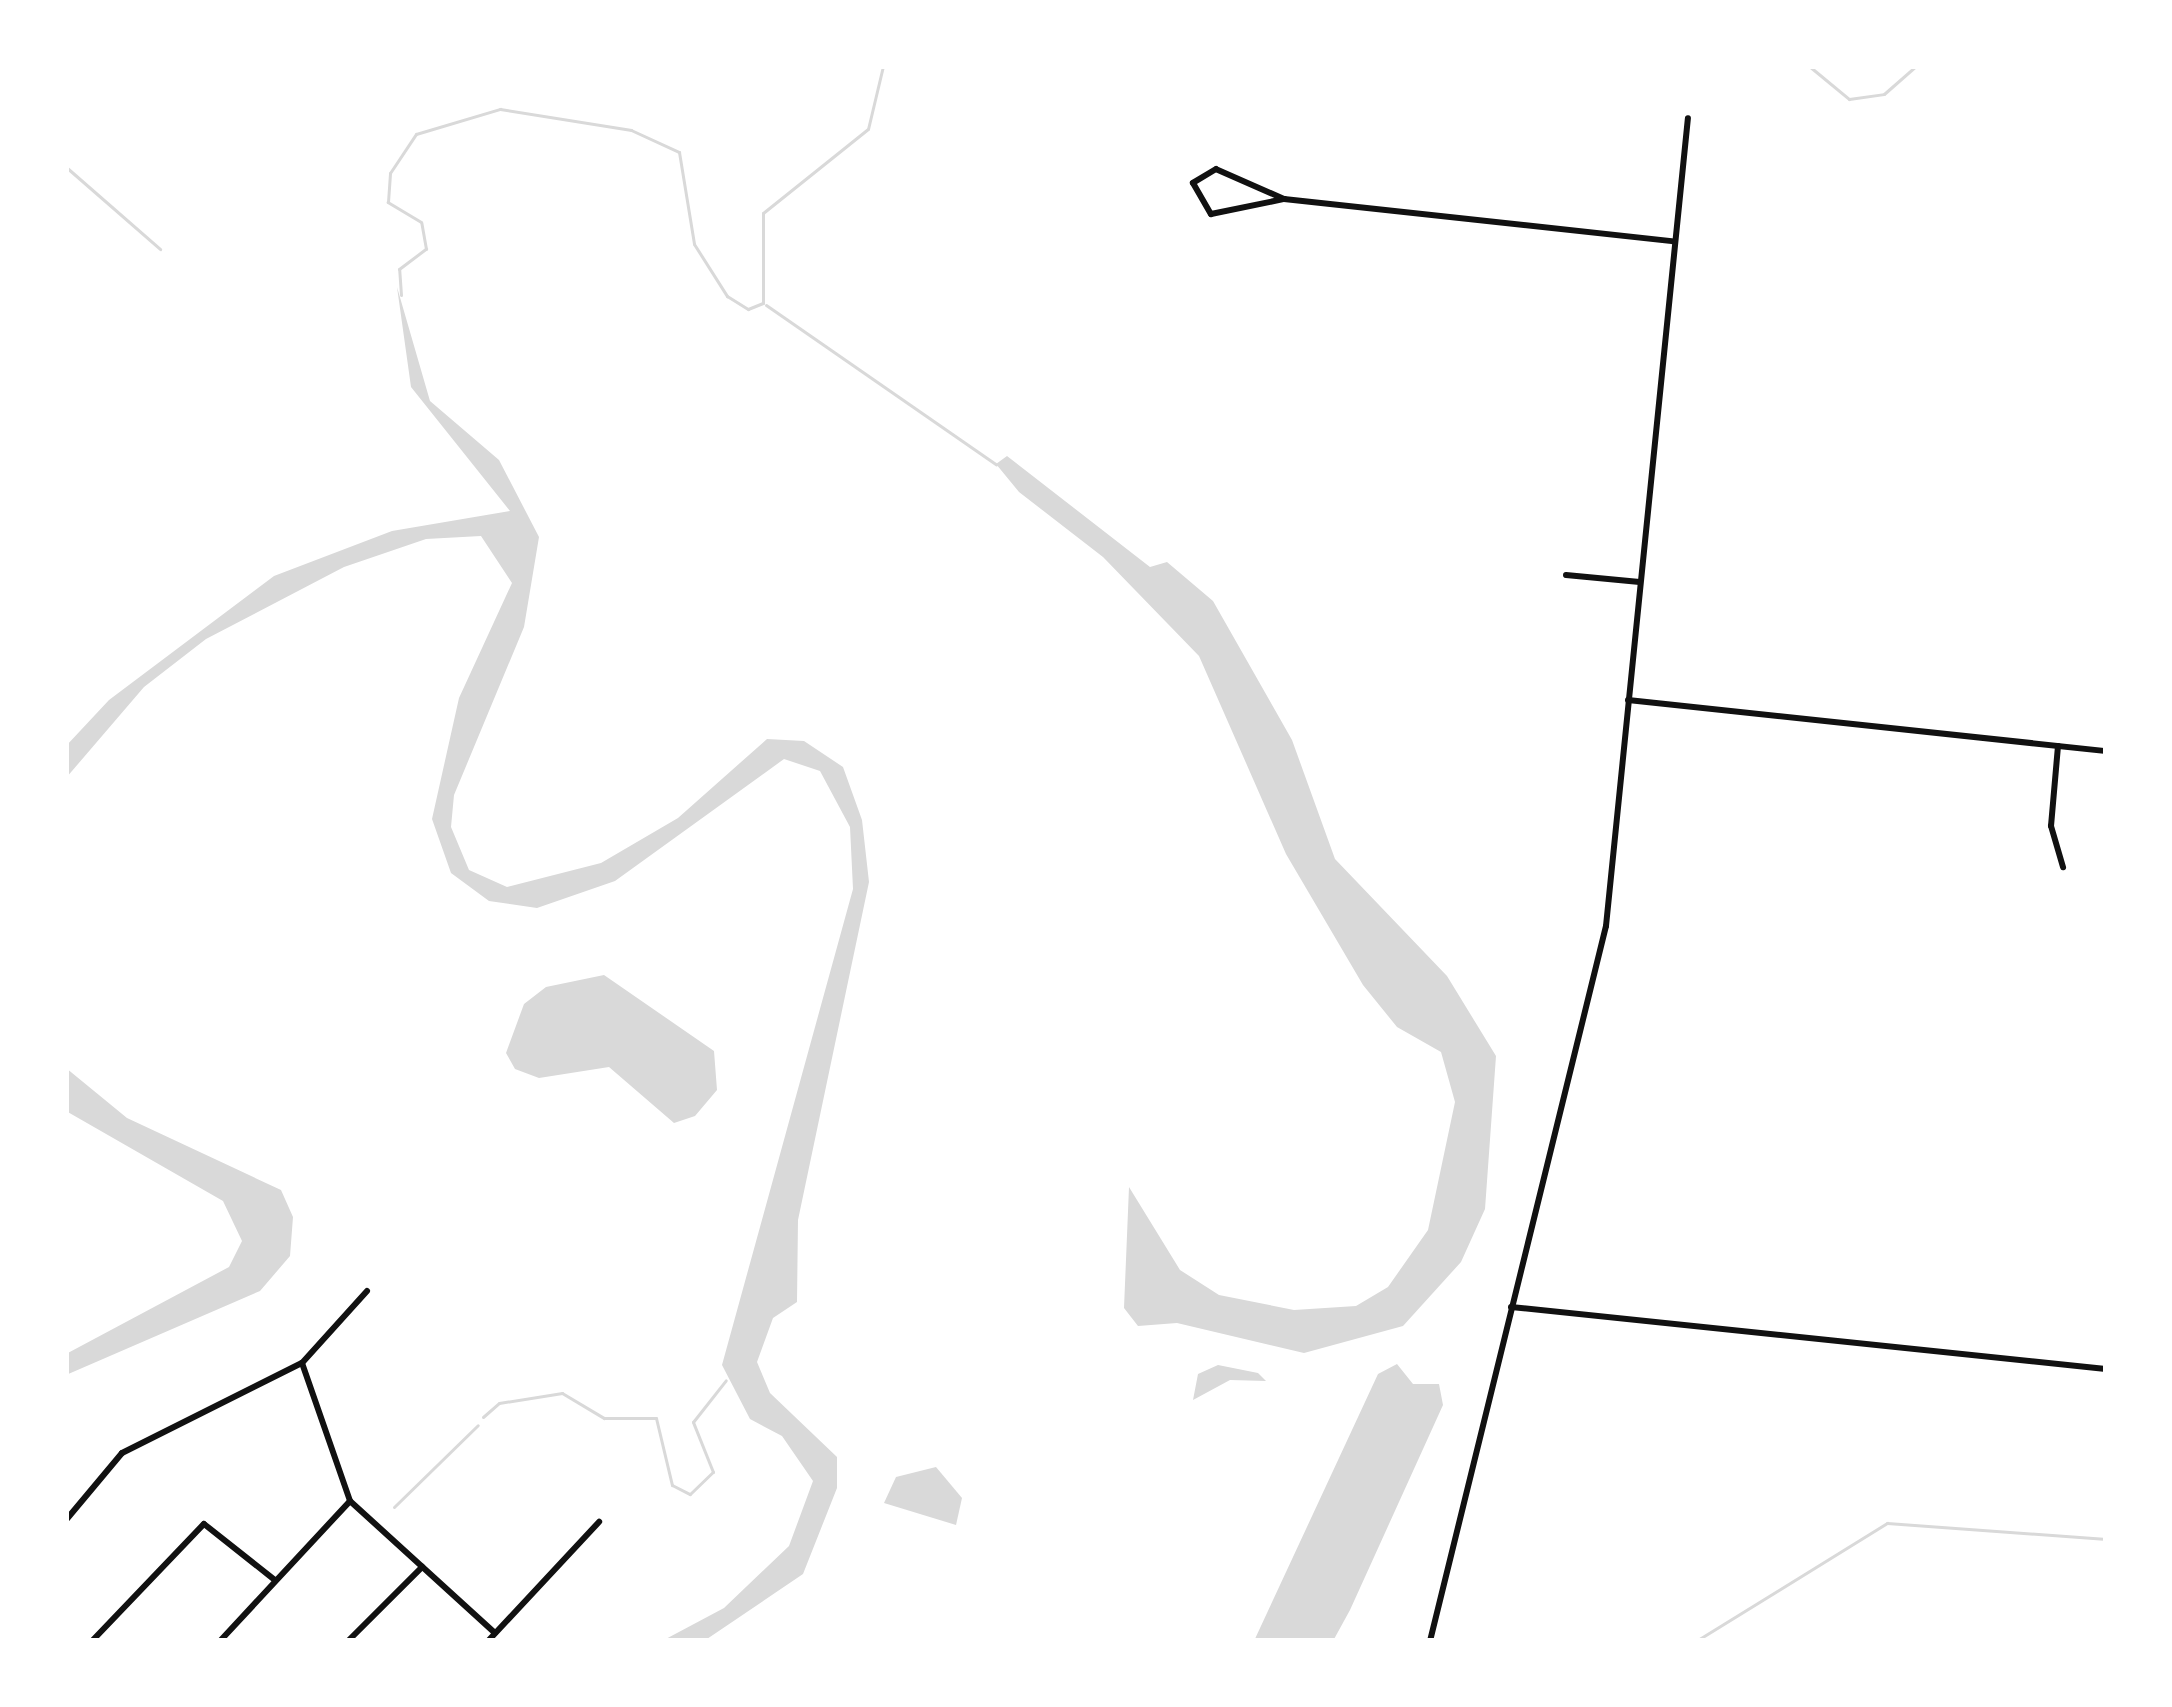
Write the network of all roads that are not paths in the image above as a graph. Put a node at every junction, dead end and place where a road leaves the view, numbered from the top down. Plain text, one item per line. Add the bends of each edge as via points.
1 (1688, 118) dead end
2 (1284, 200) junction
3 (1672, 241) junction
4 (1567, 575) dead end
5 (1640, 582) junction
6 (1628, 700) junction
7 (2058, 746) junction
8 (2106, 751) edge
9 (2063, 867) dead end
10 (367, 1291) dead end
11 (1511, 1307) junction
12 (302, 1363) junction
13 (2106, 1369) edge
14 (350, 1501) junction
15 (66, 1520) edge
16 (599, 1522) dead end
17 (422, 1567) junction
18 (275, 1580) junction
19 (495, 1633) junction
20 (92, 1641) edge
21 (220, 1641) edge
22 (348, 1641) edge
23 (488, 1641) edge
24 (1430, 1641) edge

1 - 3 street
2 - 2 street via 1210,214 1193,183 1216,169
2 - 3 street
3 - 5 street
4 - 5 street
5 - 6 street
6 - 7 street
6 - 11 street via 1606,926
7 - 8 street
7 - 9 street via 2051,826
10 - 12 street
11 - 13 street
11 - 24 street
12 - 14 street
12 - 15 street via 122,1454
14 - 17 street
14 - 18 street
16 - 19 street
17 - 19 street
17 - 22 street
18 - 20 street via 205,1525
18 - 21 street
19 - 23 street

